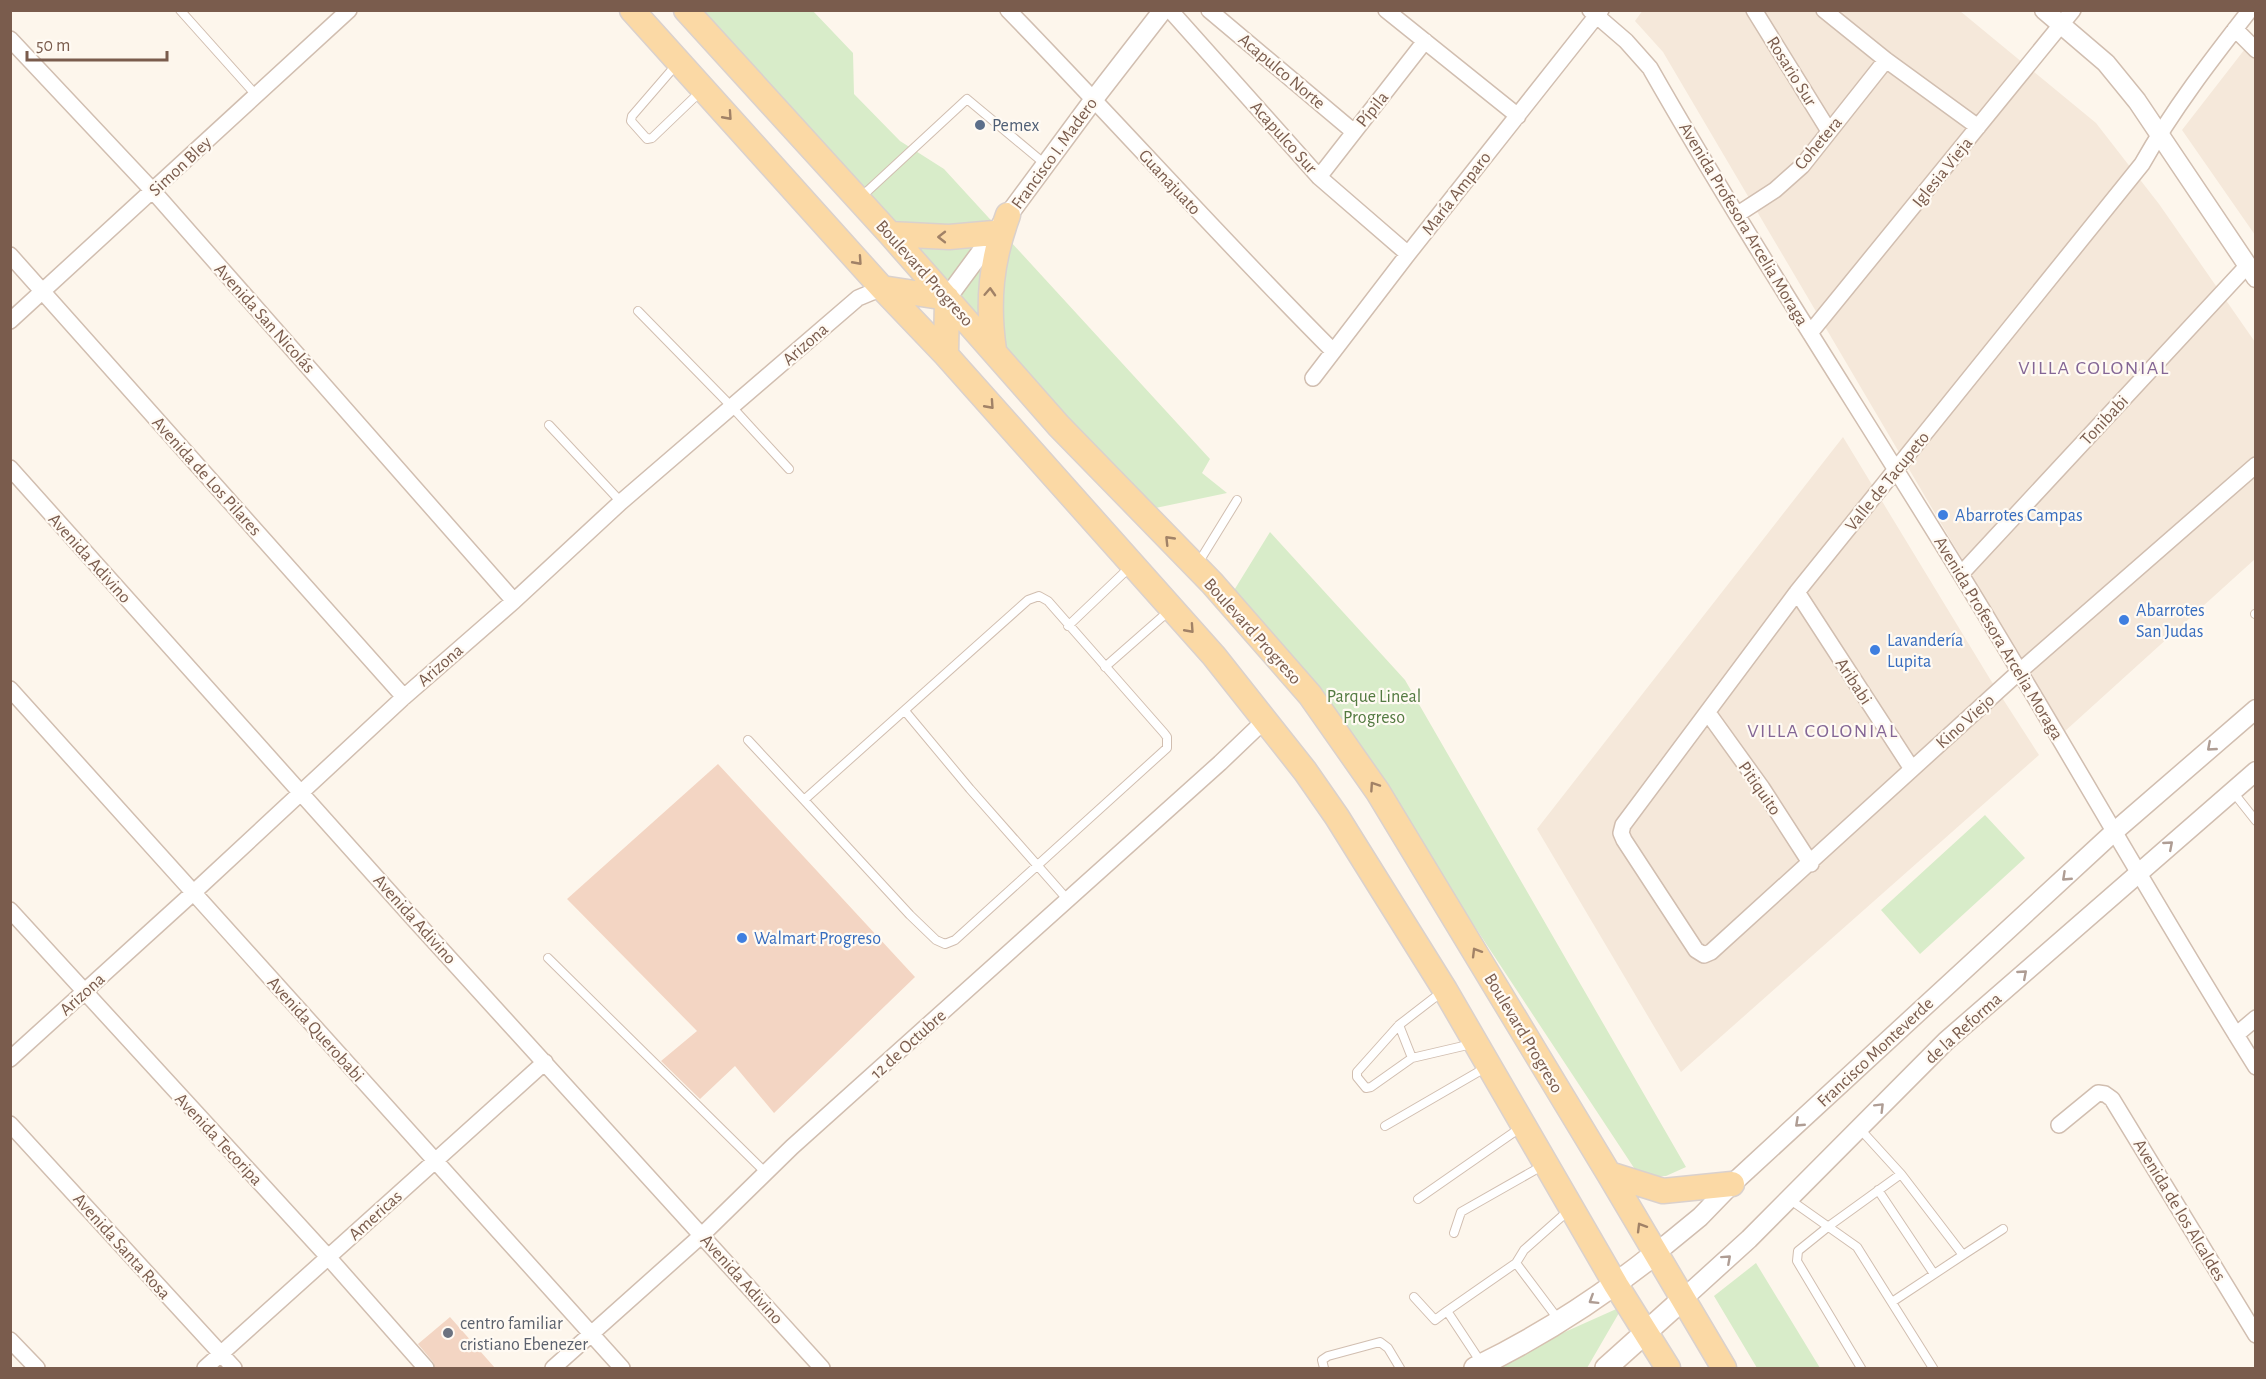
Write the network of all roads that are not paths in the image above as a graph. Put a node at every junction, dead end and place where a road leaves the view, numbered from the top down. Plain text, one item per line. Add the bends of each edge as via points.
1 (180, 10) edge
2 (349, 10) edge
3 (632, 10) edge
4 (686, 10) edge
5 (1008, 10) edge
6 (1163, 10) edge
7 (1170, 10) edge
8 (1209, 10) edge
9 (1386, 10) edge
10 (1754, 10) edge
11 (1824, 10) edge
12 (2044, 10) edge
13 (2250, 10) edge
14 (1596, 12) edge
15 (2067, 17) edge
16 (2235, 28) junction
17 (10, 39) edge
18 (1425, 41) junction
19 (2256, 50) edge
20 (1886, 60) junction
21 (679, 62) junction
22 (703, 89) junction
23 (256, 95) junction
24 (1094, 99) junction
25 (1518, 116) junction
26 (1978, 127) junction
27 (1829, 131) junction
28 (1354, 132) junction
29 (2159, 134) junction
30 (1045, 164) junction
31 (1319, 177) junction
32 (153, 191) junction
33 (859, 200) junction
34 (1738, 214) junction
35 (1001, 224) junction
36 (890, 234) junction
37 (1408, 254) junction
38 (10, 255) edge
39 (2252, 272) edge
40 (882, 288) junction
41 (44, 291) junction
42 (946, 298) junction
43 (638, 311) dead end
44 (10, 321) edge
45 (1810, 333) junction
46 (994, 350) junction
47 (1333, 351) junction
48 (946, 355) junction
49 (1313, 378) dead end
50 (732, 407) junction
51 (549, 425) dead end
52 (2256, 465) edge
53 (10, 468) edge
54 (789, 469) dead end
55 (1896, 469) junction
56 (1237, 500) dead end
57 (621, 502) junction
58 (1132, 565) junction
59 (1196, 567) junction
60 (1961, 574) junction
61 (1797, 592) junction
62 (514, 601) junction
63 (1172, 609) junction
64 (1068, 626) junction
65 (1106, 667) junction
66 (2020, 671) junction
67 (10, 689) edge
68 (404, 697) junction
69 (2256, 709) edge
70 (905, 711) junction
71 (1708, 713) junction
72 (1265, 720) junction
73 (748, 740) dead end
74 (1912, 769) junction
75 (2256, 771) edge
76 (2232, 791) junction
77 (302, 793) junction
78 (804, 800) junction
79 (2256, 821) edge
80 (2115, 831) junction
81 (1811, 864) junction
82 (1037, 865) junction
83 (2137, 873) junction
84 (194, 892) junction
85 (1067, 898) junction
86 (10, 910) edge
87 (1704, 955) joint
88 (548, 958) dead end
89 (1444, 990) junction
90 (84, 992) junction
91 (2256, 1018) edge
92 (1399, 1025) junction
93 (2236, 1035) junction
94 (1476, 1043) junction
95 (1412, 1058) junction
96 (10, 1059) edge
97 (545, 1062) junction
98 (1489, 1065) junction
99 (2256, 1066) edge
100 (10, 1124) edge
101 (1524, 1125) junction
102 (2059, 1125) dead end
103 (1385, 1126) dead end
104 (1859, 1128) junction
105 (436, 1161) junction
106 (1546, 1164) junction
107 (766, 1173) junction
108 (1609, 1174) junction
109 (1901, 1174) junction
110 (1732, 1184) junction
111 (1878, 1190) junction
112 (1418, 1199) dead end
113 (1789, 1199) junction
114 (1572, 1208) junction
115 (1829, 1226) junction
116 (2003, 1229) dead end
117 (1454, 1233) dead end
118 (702, 1235) junction
119 (1656, 1253) junction
120 (1963, 1255) junction
121 (328, 1258) junction
122 (1516, 1263) junction
123 (1934, 1274) junction
124 (1617, 1285) junction
125 (1414, 1297) dead end
126 (1684, 1299) junction
127 (1892, 1302) junction
128 (1447, 1311) junction
129 (1558, 1321) junction
130 (1646, 1332) junction
131 (590, 1333) junction
132 (2256, 1335) edge
133 (10, 1340) edge
134 (221, 1354) junction
135 (1479, 1367) edge
136 (1928, 1367) edge
137 (37, 1368) edge
138 (205, 1368) edge
139 (234, 1368) edge
140 (426, 1368) edge
141 (553, 1368) edge
142 (622, 1368) edge
143 (822, 1368) edge
144 (1324, 1368) edge
145 (1400, 1368) edge
146 (1606, 1368) edge
147 (1668, 1368) edge
148 (1724, 1368) edge
149 (1861, 1368) edge

1 - 23 lane
2 - 23 street, Simon Bley
3 - 21 main road
4 - 33 main road, Boulevard Progreso
5 - 24 street, Guanajuato
6 - 24 street, Francisco I. Madero
7 - 31 street, Acapulco Sur
8 - 28 street, Acapulco Norte
9 - 18 street
10 - 27 street, Rosario Sur
11 - 20 street
12 - 15 street
13 - 16 street, Valle de Tacupeto
14 - 25 street, María Amparo
14 - 34 street, Avenida Profesora Arcelia Moraga via 1650,68
15 - 26 street, Iglesia Vieja
15 - 29 street via 2137,101
16 - 19 street
16 - 29 street, Valle de Tacupeto
17 - 32 street, Avenida San Nicolás
18 - 25 street
18 - 28 street, Pípila
20 - 26 street
20 - 27 street, Cohetera
21 - 22 main road
21 - 22 lane via 631,122 647,139 652,138
22 -> 40 main road
23 - 32 street, Simon Bley
24 - 30 street, Francisco I. Madero
24 - 47 street, Guanajuato
25 - 37 street, María Amparo
26 - 45 street, Iglesia Vieja
27 - 34 street, Cohetera via 1802,166
28 - 31 street, Pípila
29 - 39 street
29 - 55 street, Valle de Tacupeto via 2142,164
30 - 33 lane via 967,99
30 - 35 street, Francisco I. Madero
31 - 37 street, Acapulco Sur
32 - 41 street, Simon Bley
32 - 62 street, Avenida San Nicolás
33 - 36 main road, Boulevard Progreso
34 - 45 street, Avenida Profesora Arcelia Moraga
35 -> 36 main road via 949,237
35 - 42 street, Francisco I. Madero
46 -> 35 main road via 990,323 992,268
36 - 42 main road, Boulevard Progreso
37 - 47 street, María Amparo
38 - 41 street, Avenida de Los Pilares
39 - 60 street, Tonibabi
40 - 42 main road
40 - 48 main road
40 - 50 street, Arizona via 858,298
41 - 44 street, Simon Bley
41 - 68 street, Avenida de Los Pilares
42 - 46 main road, Boulevard Progreso
42 - 48 main road
43 - 50 lane
45 - 55 street, Avenida Profesora Arcelia Moraga
59 -> 46 main road, Boulevard Progreso via 1089,459
47 - 49 street, María Amparo
48 -> 58 main road
50 - 54 lane
50 - 57 street, Arizona
51 - 57 lane
52 - 66 street, Kino Viejo
53 - 77 street, Avenida Adivino
55 - 60 street, Avenida Profesora Arcelia Moraga
55 - 61 street, Valle de Tacupeto
56 - 59 lane
57 - 62 street, Arizona
58 - 63 main road
58 - 64 lane
108 -> 59 main road, Boulevard Progreso via 1343,740 1277,655
60 - 66 street, Avenida Profesora Arcelia Moraga
61 - 71 street, Valle de Tacupeto
61 - 74 street, Aribabi
62 - 68 street, Arizona
63 - 65 lane
63 -> 72 main road
64 - 65 lane
64 - 70 lane via 1048,601 1033,597
65 - 82 lane via 1164,733 1167,748
66 - 74 street, Kino Viejo
66 - 80 street, Avenida Profesora Arcelia Moraga
67 - 84 street, Avenida Querobabi
68 - 77 street, Arizona
69 -> 80 street, Francisco Monteverde
70 - 78 lane
70 - 82 lane
71 - 81 street, Pitiquito
71 - 87 street, Valle de Tacupeto via 1623,825 1622,833 1696,950
72 - 85 street, 12 de Octubre
72 - 89 main road via 1337,817
73 - 78 lane
74 - 81 street, Kino Viejo
75 - 76 street, de la Reforma
76 - 79 lane
83 -> 76 street, de la Reforma
77 - 84 street, Arizona
77 - 97 street, Avenida Adivino
78 - 82 lane via 910,915 945,944 955,940
80 - 83 street, Avenida Profesora Arcelia Moraga
80 -> 110 street, Francisco Monteverde
81 - 87 street, Kino Viejo
82 - 85 lane
83 - 93 street, Avenida Profesora Arcelia Moraga
104 -> 83 street, de la Reforma via 1946,1041
84 - 90 street, Arizona
84 - 105 street, Avenida Querobabi
85 - 107 street, 12 de Octubre
86 - 90 street, Avenida Tecoripa
88 - 107 lane
89 - 92 lane
89 - 94 main road
90 - 96 street, Arizona
90 - 121 street, Avenida Tecoripa
91 - 93 street
92 - 95 lane
92 - 95 lane via 1357,1072 1357,1077 1366,1088 1371,1087
93 - 99 street, Avenida Profesora Arcelia Moraga
94 - 95 lane
94 - 98 main road
97 - 105 street, Americas
97 - 118 street, Avenida Adivino
98 - 101 main road
98 - 103 lane
100 - 134 street, Avenida Santa Rosa
101 - 106 main road
101 - 112 lane
102 - 132 street, Avenida de los Alcaldes via 2098,1093 2112,1099
104 - 109 lane
104 - 113 street, de la Reforma
105 - 121 street, Americas
105 - 131 street, Avenida Querobabi
106 - 114 main road
106 - 117 lane via 1461,1212
107 - 118 street, 12 de Octubre
108 - 110 main road via 1663,1191
119 -> 108 main road, Boulevard Progreso
109 - 111 lane
109 - 120 lane
110 - 119 street, Francisco Monteverde
111 - 115 lane
111 - 123 lane
113 - 115 lane
126 -> 113 street, de la Reforma
114 - 122 lane via 1524,1250
114 - 124 main road
115 - 127 lane via 1857,1247
115 - 149 lane via 1798,1251 1796,1259
116 - 120 lane
118 - 131 street, 12 de Octubre
118 - 143 street, Avenida Adivino
119 - 124 main road, Francisco Monteverde
119 - 126 main road, Boulevard Progreso
120 - 123 lane
121 - 134 street, Americas
121 - 140 street, Avenida Tecoripa
122 - 128 lane
122 - 129 lane
123 - 127 lane
124 -> 129 main road, Francisco Monteverde
124 - 130 main road
125 - 128 lane via 1434,1320
126 - 130 main road
126 - 148 main road, Boulevard Progreso
127 - 136 lane
128 - 135 lane
129 - 135 main road, Francisco Monteverde via 1504,1358
130 - 146 main road
130 - 147 main road
131 - 141 street, 12 de Octubre
131 - 142 street, Avenida Querobabi
133 - 137 street
134 - 138 street, Americas
134 - 139 street, Avenida Santa Rosa
144 - 145 lane via 1322,1360 1328,1356 1380,1342

